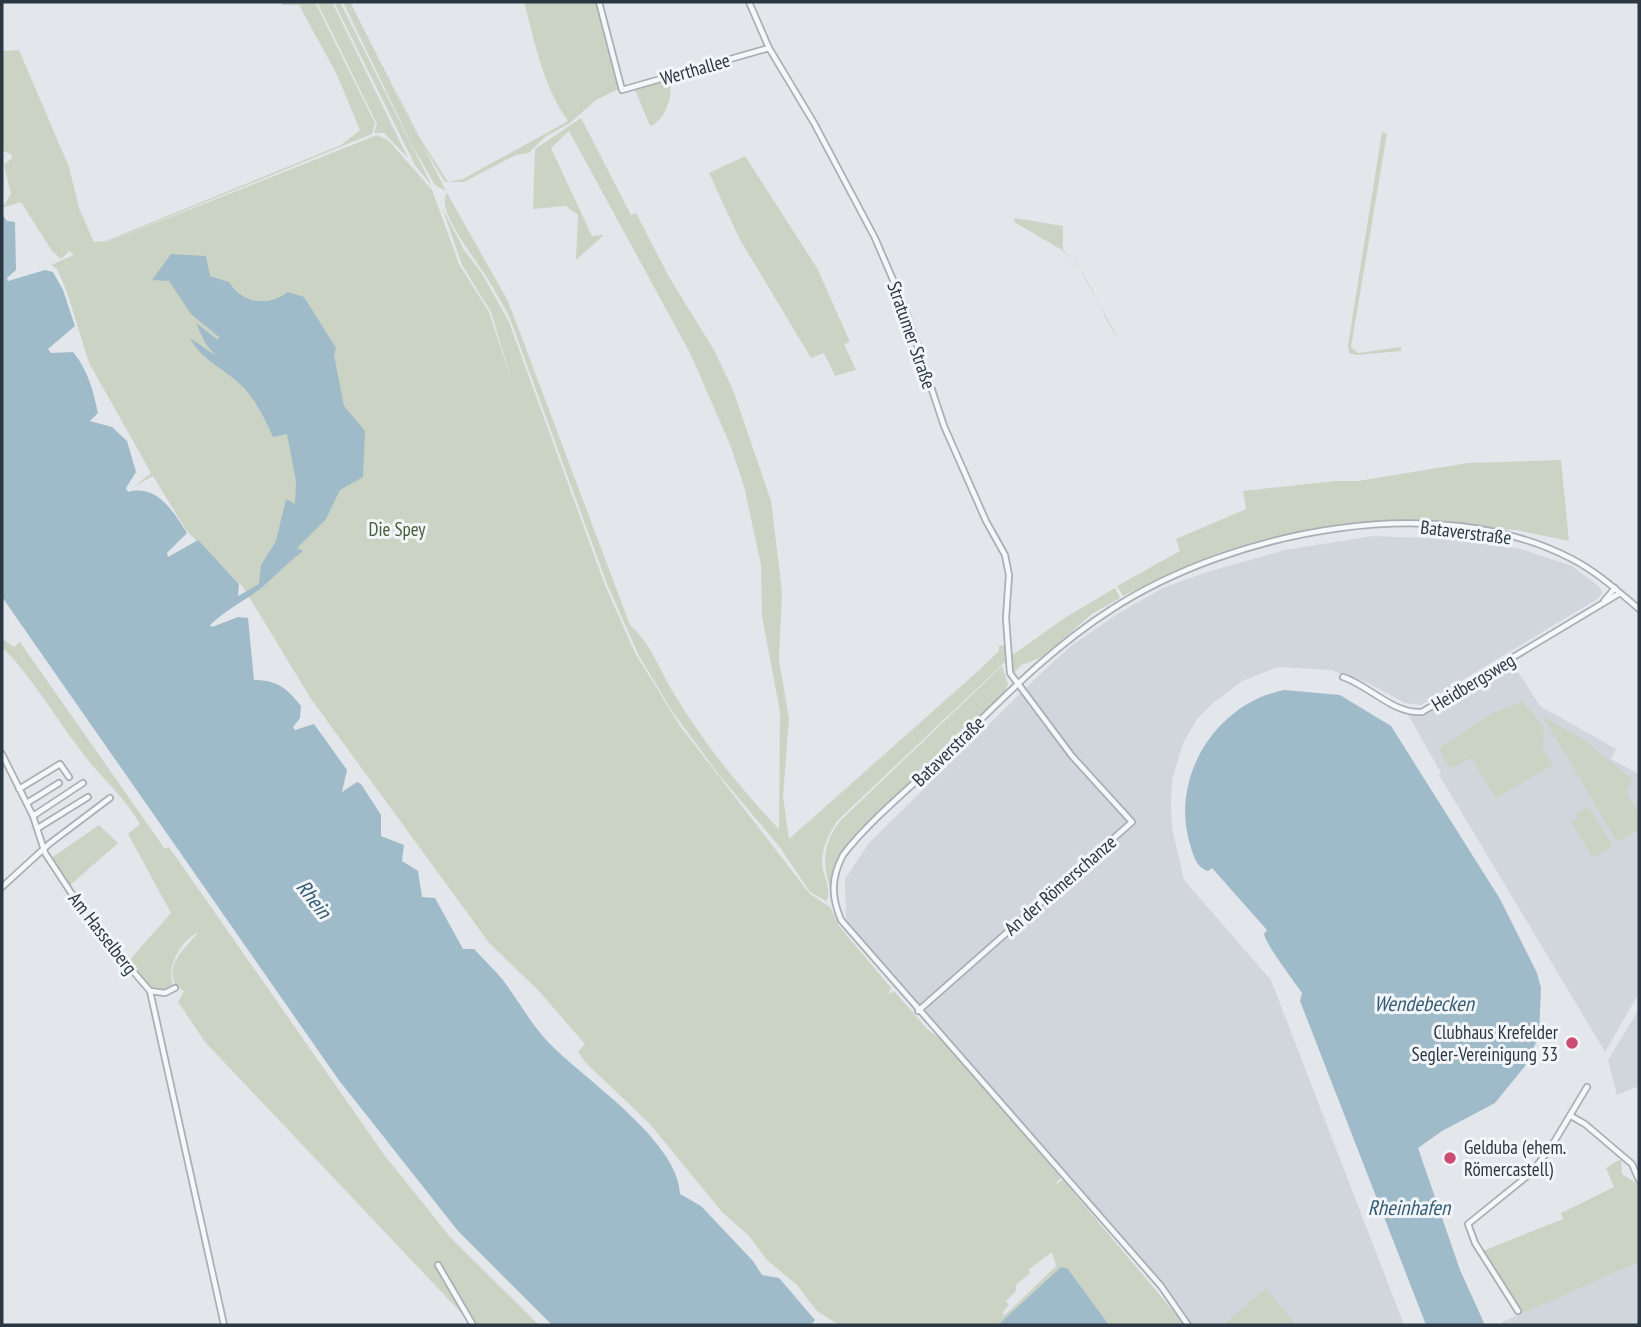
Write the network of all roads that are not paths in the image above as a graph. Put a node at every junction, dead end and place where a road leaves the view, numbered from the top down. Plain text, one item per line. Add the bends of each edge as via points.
1 (599, 2) edge
2 (749, 2) edge
3 (769, 48) junction
4 (1615, 588) junction
5 (1620, 593) junction
6 (1599, 607) junction
7 (1639, 609) edge
8 (1343, 677) dead end
9 (1018, 684) junction
10 (2, 754) edge
11 (69, 777) dead end
12 (59, 783) dead end
13 (83, 783) dead end
14 (19, 789) junction
15 (88, 797) dead end
16 (110, 797) dead end
17 (27, 803) junction
18 (33, 816) junction
19 (38, 828) junction
20 (44, 849) junction
21 (2, 887) edge
22 (175, 988) dead end
23 (150, 991) junction
24 (918, 1011) junction
25 (1587, 1087) dead end
26 (1570, 1116) junction
27 (1635, 1167) edge
28 (1639, 1180) edge
29 (438, 1265) dead end
30 (1518, 1311) dead end
31 (224, 1325) edge
32 (473, 1325) edge
33 (1188, 1325) edge

1 - 3 street, Werthallee via 622,90
2 - 3 street, Stratumer Straße
3 - 9 street, Stratumer Straße via 875,238 903,303 944,426 1005,555 1009,668
4 - 5 street
4 - 6 street, Heidbergsweg
4 - 9 street, Bataverstraße via 1570,558 1503,535 1392,524 1319,531 1242,549 1151,587 1084,628
5 - 6 street, Heidbergsweg
5 - 7 street
6 - 8 street, Heidbergsweg via 1422,712 1399,708
9 - 24 street, Bataverstraße via 849,847 834,875 833,897 841,920
9 - 24 street, An der Römerschanze via 1072,756 1132,822
10 - 14 street, Am Hasselberg
11 - 14 street via 60,764
12 - 17 street
13 - 18 street
14 - 17 street, Am Hasselberg
15 - 19 street
16 - 20 street
17 - 18 street, Am Hasselberg
18 - 19 street, Am Hasselberg
19 - 20 street, Am Hasselberg
20 - 21 street
20 - 23 street, Am Hasselberg via 89,919
22 - 23 street, Am Hasselberg via 165,993
23 - 31 street
24 - 33 street, Bataverstraße via 1161,1286
25 - 26 street
26 - 27 street via 1586,1124
26 - 30 street via 1531,1173 1468,1224
27 - 28 street
29 - 32 street

